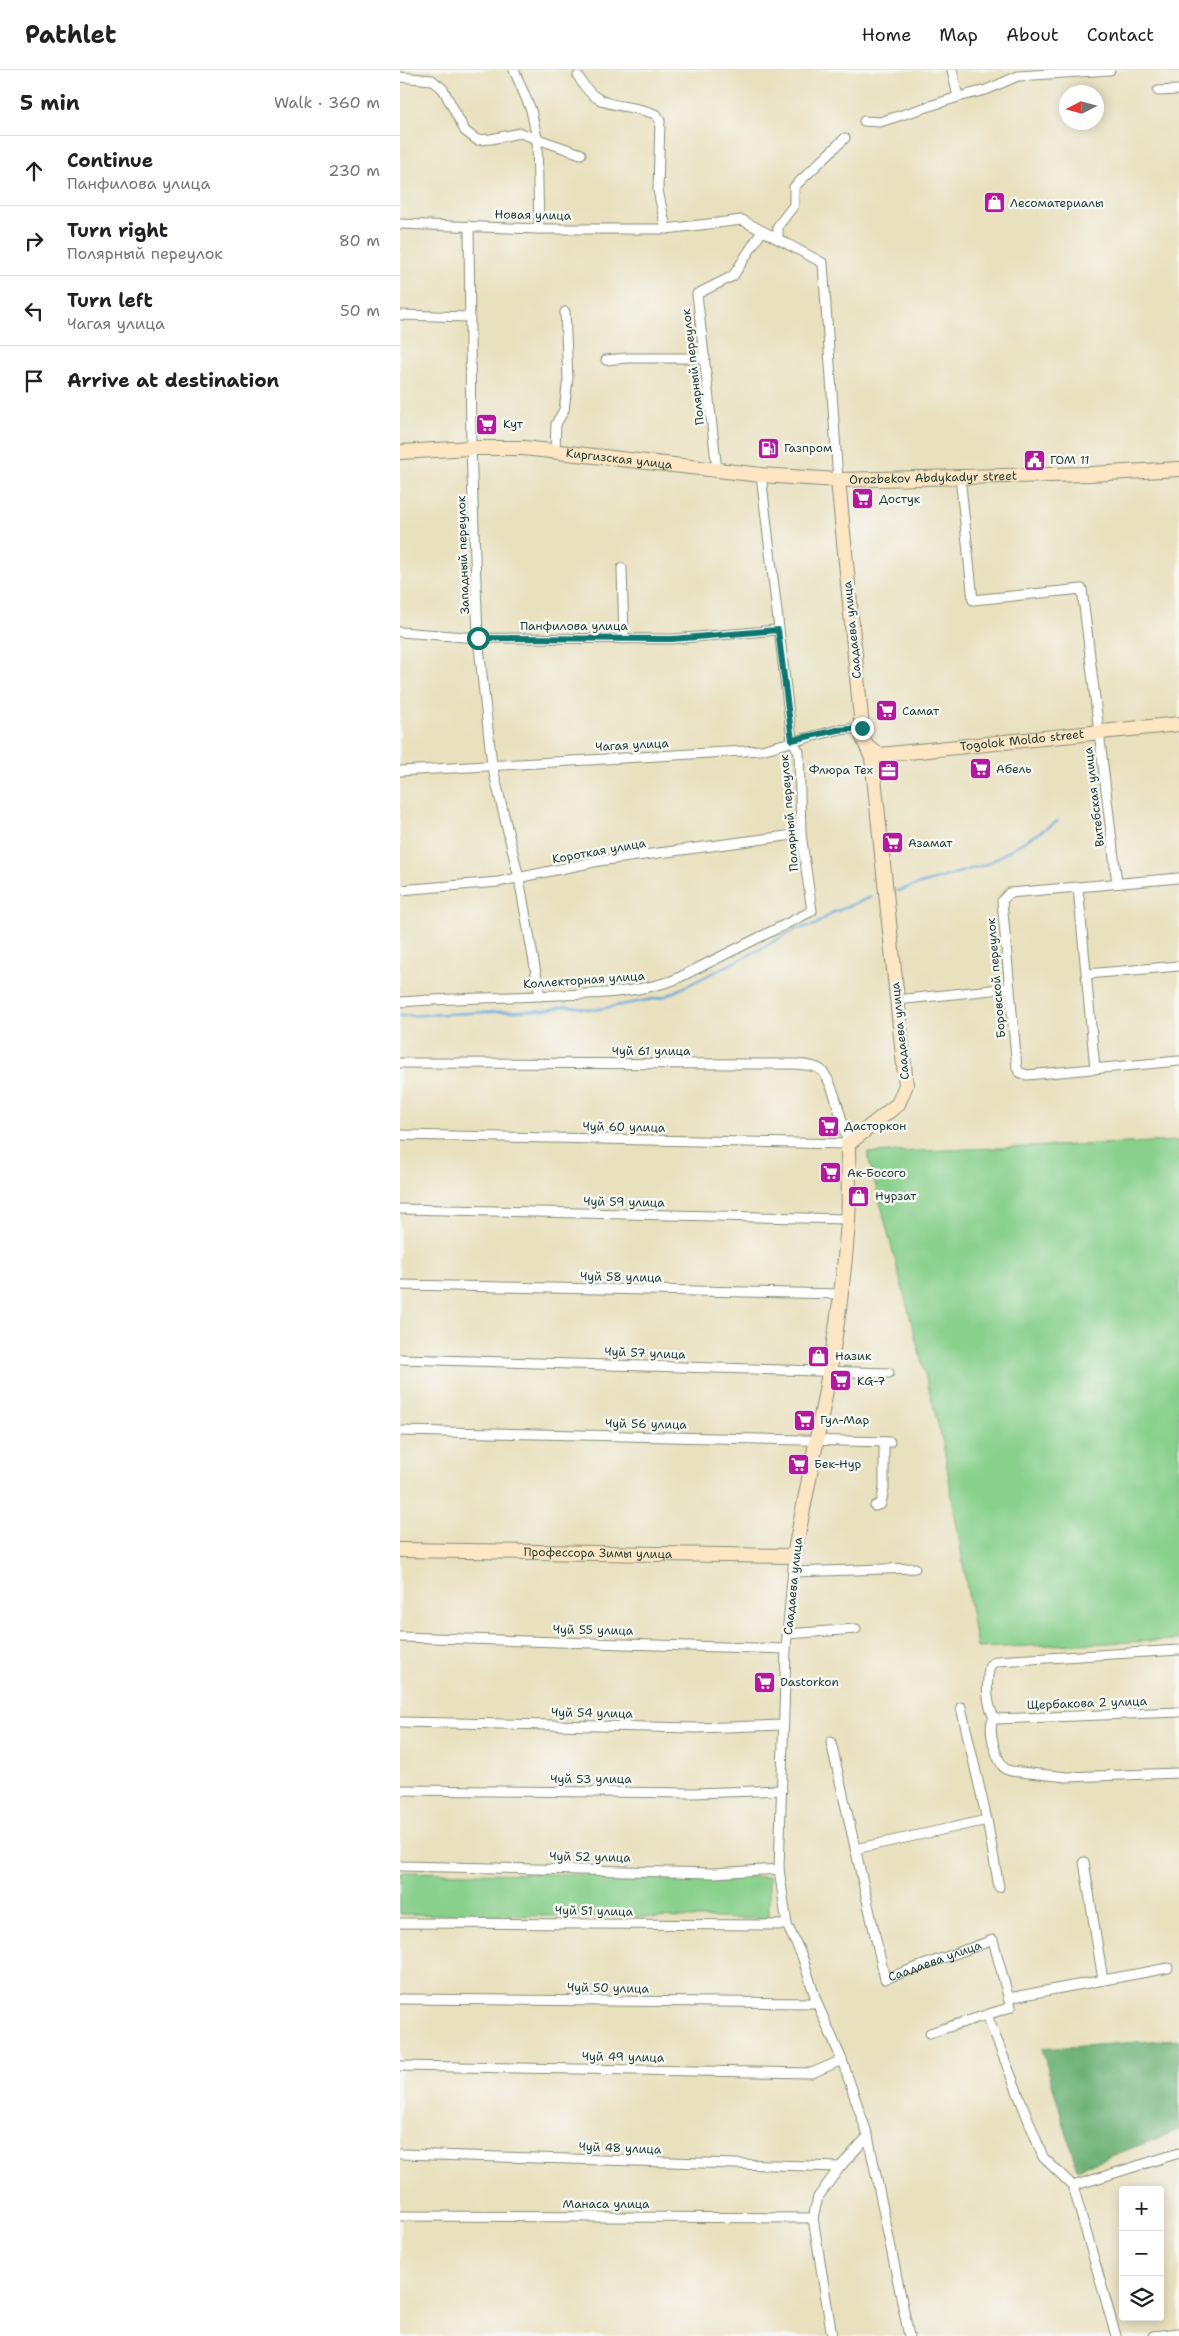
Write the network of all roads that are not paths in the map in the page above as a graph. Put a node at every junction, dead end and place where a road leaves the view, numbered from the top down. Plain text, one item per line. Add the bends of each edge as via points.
1 (514, 70) edge
2 (952, 70) edge
3 (1110, 70) edge
4 (1018, 73) edge
5 (578, 76) dead end
6 (400, 77) edge
7 (1179, 90) edge
8 (1158, 91) dead end
9 (958, 97) junction
10 (864, 121) dead end
11 (537, 138) junction
12 (846, 138) dead end
13 (581, 154) dead end
14 (742, 220) joint
15 (400, 224) edge
16 (469, 226) junction
17 (539, 229) junction
18 (666, 229) junction
19 (762, 231) junction
20 (778, 239) junction
21 (565, 312) dead end
22 (400, 315) edge
23 (469, 316) junction
24 (704, 358) junction
25 (606, 360) dead end
26 (471, 448) junction
27 (555, 450) junction
28 (400, 452) edge
29 (1179, 469) edge
30 (717, 470) junction
31 (762, 475) junction
32 (960, 476) junction
33 (838, 480) junction
34 (622, 568) dead end
35 (778, 630) junction
36 (400, 632) edge
37 (478, 638) junction
38 (624, 639) junction
39 (1179, 724) edge
40 (862, 728) junction
41 (1099, 732) junction
42 (792, 740) junction
43 (868, 747) junction
44 (492, 765) junction
45 (400, 771) edge
46 (801, 834) junction
47 (519, 878) junction
48 (1179, 878) edge
49 (1117, 883) junction
50 (1078, 887) junction
51 (400, 890) edge
52 (812, 911) joint
53 (1179, 966) edge
54 (1087, 974) junction
55 (1010, 988) junction
56 (540, 996) junction
57 (897, 1000) junction
58 (400, 1002) edge
59 (1179, 1061) edge
60 (400, 1063) edge
61 (1095, 1069) junction
62 (400, 1135) edge
63 (848, 1144) junction
64 (400, 1209) edge
65 (848, 1219) junction
66 (400, 1285) edge
67 (841, 1294) junction
68 (400, 1359) edge
69 (829, 1371) junction
70 (890, 1373) dead end
71 (400, 1431) edge
72 (816, 1440) junction
73 (875, 1506) dead end
74 (400, 1550) edge
75 (794, 1556) junction
76 (915, 1568) dead end
77 (793, 1572) junction
78 (856, 1629) dead end
79 (787, 1634) junction
80 (400, 1637) edge
81 (786, 1649) junction
82 (1179, 1650) edge
83 (961, 1707) dead end
84 (1179, 1712) edge
85 (995, 1718) junction
86 (400, 1722) edge
87 (783, 1726) junction
88 (831, 1742) dead end
89 (1179, 1773) edge
90 (400, 1790) edge
91 (782, 1790) junction
92 (987, 1820) junction
93 (855, 1849) junction
94 (1084, 1862) dead end
95 (400, 1866) edge
96 (779, 1869) junction
97 (999, 1887) dead end
98 (400, 1923) edge
99 (787, 1925) junction
100 (1168, 1968) dead end
101 (1102, 1980) junction
102 (1008, 1998) junction
103 (400, 1999) edge
104 (816, 2003) junction
105 (987, 2015) junction
106 (930, 2033) dead end
107 (842, 2060) junction
108 (400, 2066) edge
109 (868, 2136) junction
110 (1179, 2153) edge
111 (400, 2154) edge
112 (840, 2167) junction
113 (1073, 2186) junction
114 (400, 2216) edge
115 (813, 2218) junction
116 (1179, 2333) edge
117 (832, 2336) edge
118 (909, 2336) edge
119 (1116, 2336) edge
120 (1153, 2336) edge

1 - 11 street via 531,110
2 - 9 street
3 - 4 street
4 - 9 street via 986,90
5 - 18 street via 595,99 657,115 660,121 658,190
6 - 11 street via 432,80 443,89 465,131 477,140 520,134
7 - 8 street
9 - 10 street via 880,122
11 - 13 street
11 - 17 street
12 - 20 street via 794,187 794,205 778,226
14 - 18 street, Новая улица
14 - 19 street, Саадаева улица
15 - 16 street, Новая улица
16 - 17 street, Новая улица
16 - 23 street, Западный переулок
17 - 18 street, Новая улица
19 - 20 street, Саадаева улица
19 - 24 street, Полярный переулок via 733,276 697,294
20 - 33 street, Саадаева улица via 824,263
21 - 27 street via 568,379 564,410 556,424
22 - 23 street
23 - 26 street, Западный переулок
24 - 25 street
24 - 30 street, Полярный переулок
26 - 27 street, Киргизская улица
26 - 28 street, Киргизская улица
26 - 37 street, Западный переулок
27 - 30 street, Киргизская улица
29 - 32 street, Orozbekov Abdykadyr street
30 - 31 street, Киргизская улица
31 - 33 street, Киргизская улица
31 - 35 street, Полярный переулок
32 - 33 street, Orozbekov Abdykadyr street
32 - 41 street, Витебская улица via 973,600 1082,589
33 - 40 street, Саадаева улица
34 - 38 street
35 - 38 street, Панфилова улица via 672,639
35 - 42 street, Полярный переулок
36 - 37 street, Панфилова улица
37 - 38 street, Панфилова улица
37 - 44 street, Западный переулок
39 - 41 street, Togolok Moldo street
40 - 42 street, Чагая улица
40 - 43 street, Саадаева улица
41 - 43 street, Togolok Moldo street via 880,755
41 - 49 street, Витебская улица
42 - 44 street, Чагая улица via 761,750
42 - 46 street, Полярный переулок via 798,752
43 - 57 street, Саадаева улица via 872,758
44 - 45 street, Чагая улица
44 - 47 street, Западный переулок
46 - 47 street, Короткая улица via 599,861
46 - 52 street, Полярный переулок
47 - 51 street, Короткая улица
47 - 56 street, Западный переулок
48 - 49 street, Боровской переулок
49 - 50 street, Боровской переулок
50 - 54 street
50 - 55 street, Боровской переулок via 1009,893 1003,897
52 - 56 street, Коллекторная улица via 682,976 651,988
53 - 54 street
54 - 61 street
55 - 57 street
55 - 61 street, Боровской переулок via 1019,1072 1027,1075
56 - 58 street, Коллекторная улица
57 - 63 street, Саадаева улица via 906,1085 898,1104
59 - 61 street, Боровской переулок
60 - 63 street, Чуй 61 улица via 814,1066 822,1071 835,1097
62 - 63 street, Чуй 60 улица
63 - 65 street, Саадаева улица
64 - 65 street, Чуй 59 улица
65 - 67 street, Саадаева улица
66 - 67 street, Чуй 58 улица
67 - 69 street, Саадаева улица
68 - 69 street, Чуй 57 улица
69 - 70 street, Чуй 57 улица
69 - 72 street, Саадаева улица
71 - 72 street, Чуй 56 улица
72 - 73 street, Чуй 56 улица via 887,1442 884,1488 881,1504
72 - 75 street, Саадаева улица
74 - 75 street, Профессора Зимы улица
75 - 77 street, Саадаева улица
76 - 77 street
77 - 79 street, Саадаева улица
78 - 79 street
79 - 81 street, Саадаева улица
80 - 81 street, Чуй 55 улица
81 - 87 street, Саадаева улица
82 - 85 street via 997,1661 990,1665 988,1672 989,1699
83 - 92 street
84 - 85 street, Щербакова 2 улица
85 - 89 street via 990,1726 998,1756 1005,1769 1011,1771 1066,1777
86 - 87 street, Чуй 54 улица via 697,1728
87 - 91 street, Саадаева улица
88 - 93 street, Саадаева улица
90 - 91 street, Чуй 53 улица via 693,1793
91 - 96 street, Саадаева улица
92 - 93 street
92 - 97 street
93 - 102 street, Саадаева улица via 885,1979 993,1940
94 - 101 street
95 - 96 street, Чуй 52 улица via 714,1873
96 - 99 street, Саадаева улица
98 - 99 street, Чуй 51 улица
99 - 104 street, Саадаева улица via 802,1956
100 - 101 street
101 - 102 street
102 - 105 street via 1011,2007
103 - 104 street, Чуй 50 улица
104 - 107 street, Саадаева улица
105 - 106 street
105 - 113 street via 1043,2157
107 - 108 street, Чуй 49 улица via 812,2073
107 - 109 street, Саадаева улица
109 - 112 street
109 - 118 street, Саадаева улица
110 - 113 street
111 - 112 street, Чуй 48 улица
112 - 115 street via 818,2197
113 - 119 street
114 - 115 street, Манаса улица
115 - 117 street
116 - 120 street

